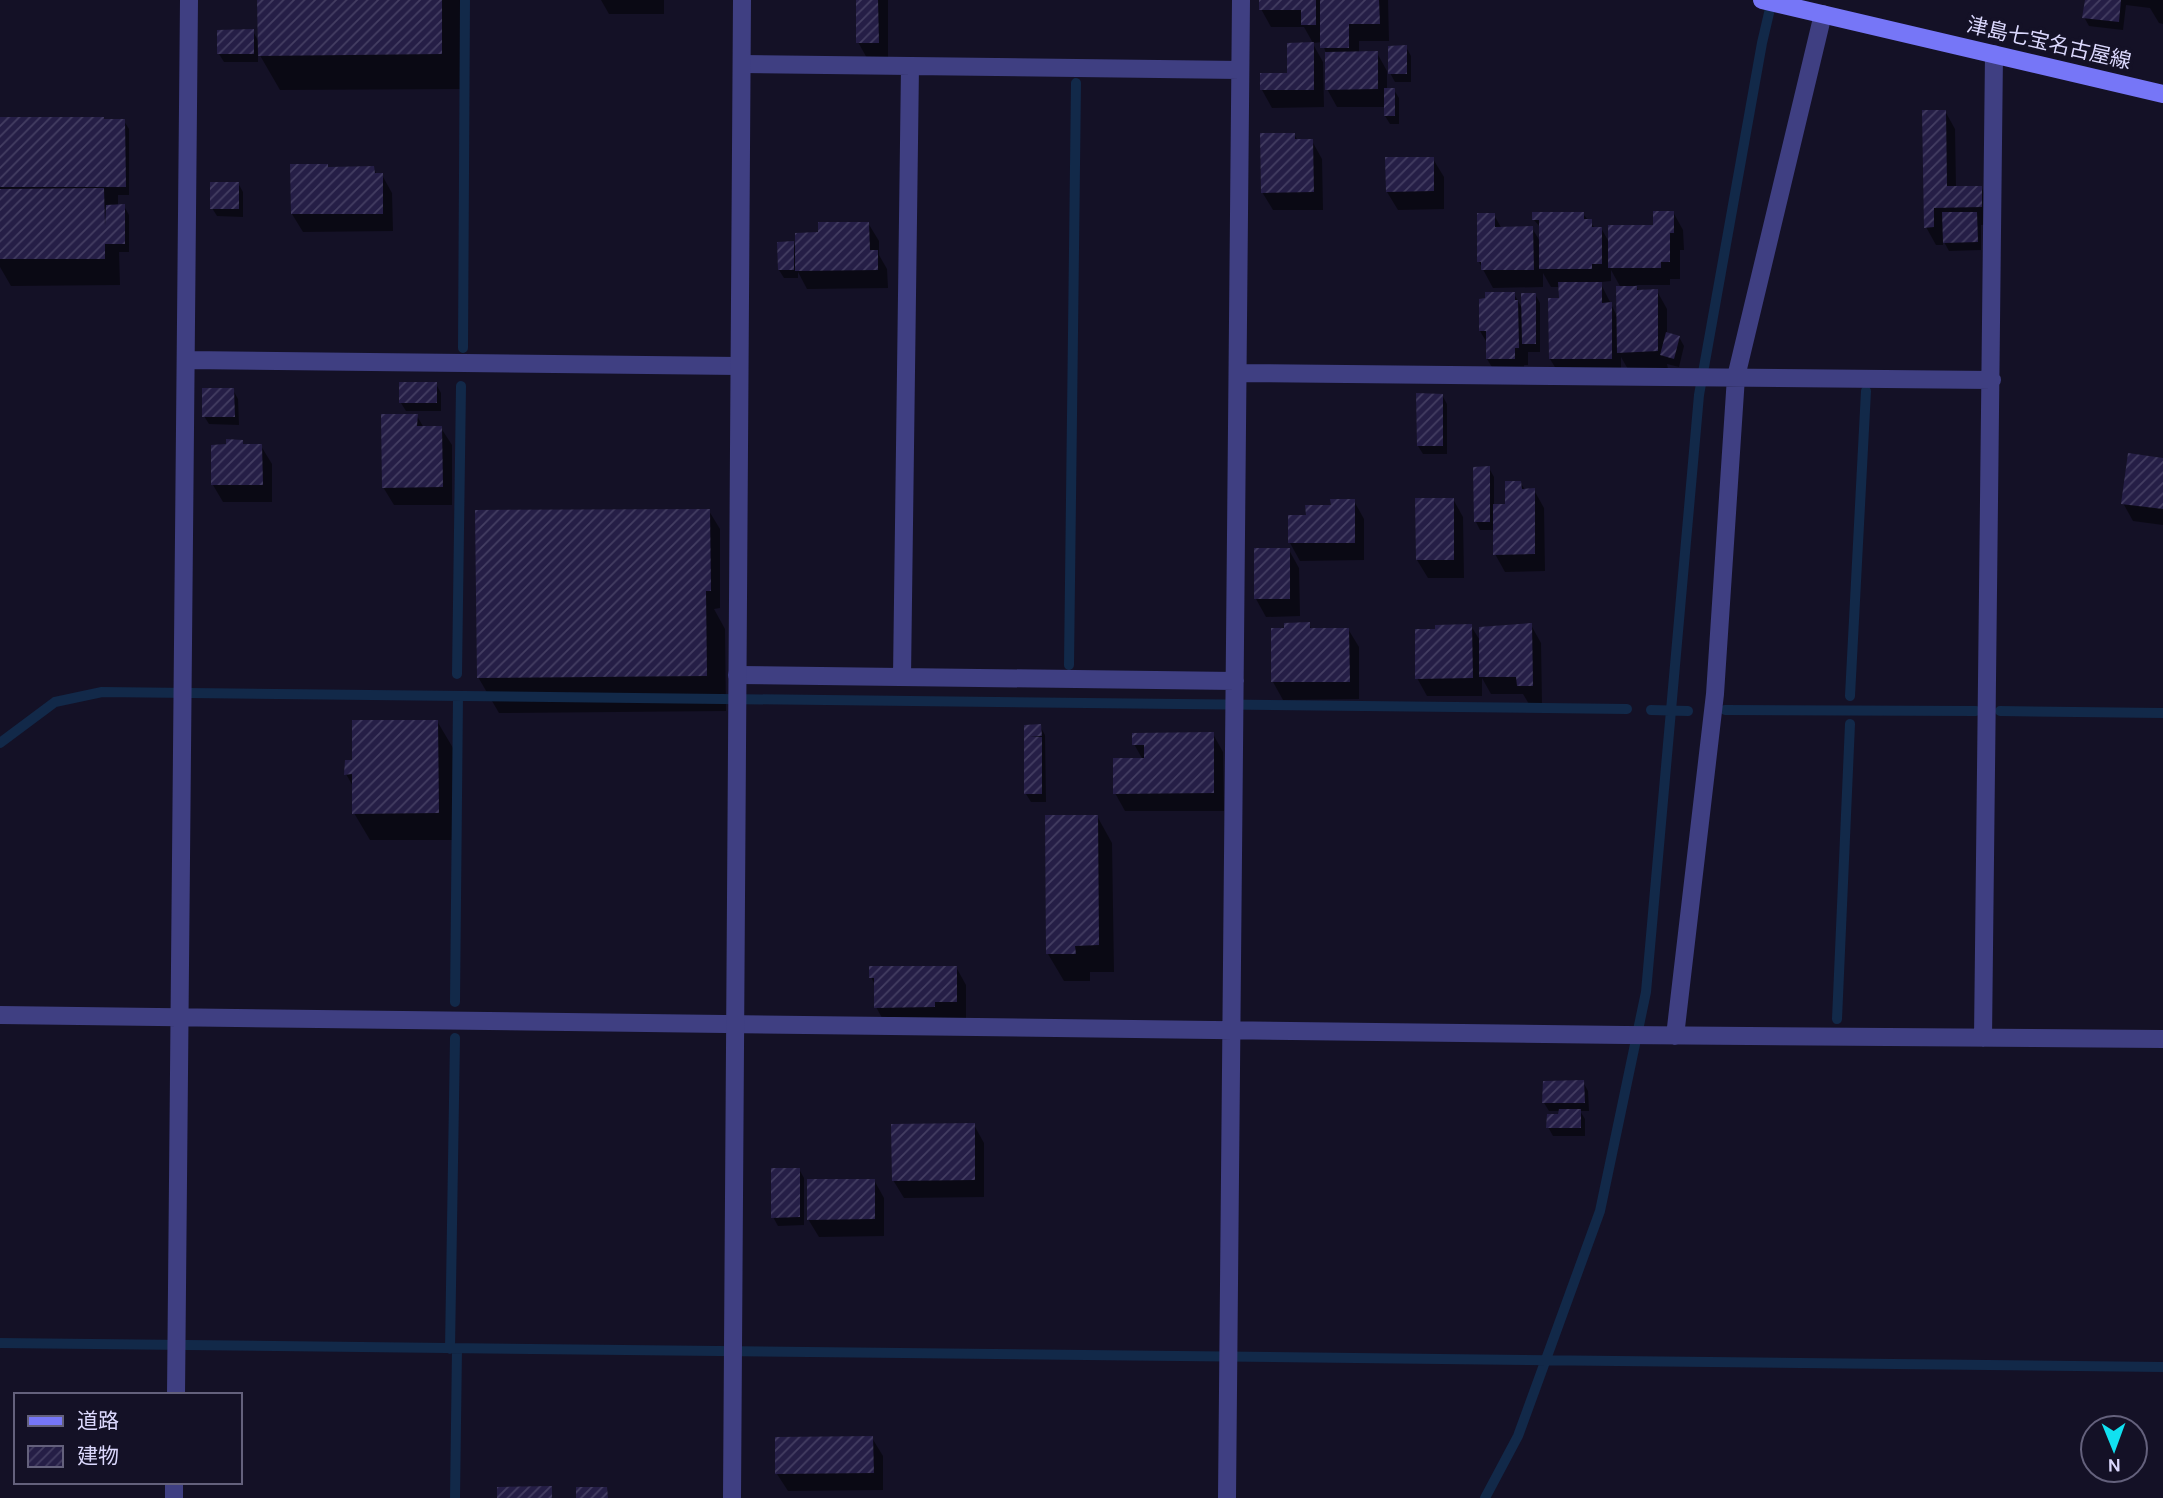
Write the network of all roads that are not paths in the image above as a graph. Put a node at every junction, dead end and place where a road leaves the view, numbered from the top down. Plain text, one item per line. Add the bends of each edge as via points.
1 (189, 0) edge
2 (742, 0) edge
3 (1241, 0) edge
4 (1762, 0) edge
5 (1823, 14) junction
6 (1994, 54) junction
7 (742, 64) junction
8 (910, 66) junction
9 (1240, 70) junction
10 (2163, 94) edge
11 (186, 360) junction
12 (740, 366) junction
13 (1238, 373) junction
14 (1729, 378) junction
15 (1992, 380) junction
16 (901, 677) junction
17 (737, 679) junction
18 (1235, 688) junction
19 (0, 1015) edge
20 (180, 1016) junction
21 (735, 1023) junction
22 (1231, 1029) junction
23 (1675, 1036) junction
24 (1983, 1038) junction
25 (2163, 1039) edge
26 (176, 1393) edge
27 (732, 1498) edge
28 (1227, 1498) edge

1 - 11 street
2 - 7 street
3 - 9 street
4 - 5 main road, 津島七宝名古屋線
5 - 6 main road, 津島七宝名古屋線
5 - 14 street
6 - 10 main road, 津島七宝名古屋線
6 - 15 street
7 - 8 street
7 - 12 street
8 - 9 street
8 - 16 street
9 - 13 street
11 - 12 street
11 - 20 street
12 - 17 street
13 - 14 street
13 - 18 street
14 - 15 street
14 - 23 street via 1714,694
15 - 24 street
16 - 17 street
16 - 18 street
17 - 21 street
18 - 22 street
19 - 20 street
20 - 21 street
20 - 26 street
21 - 22 street
21 - 27 street
22 - 23 street
22 - 28 street
23 - 24 street
24 - 25 street

